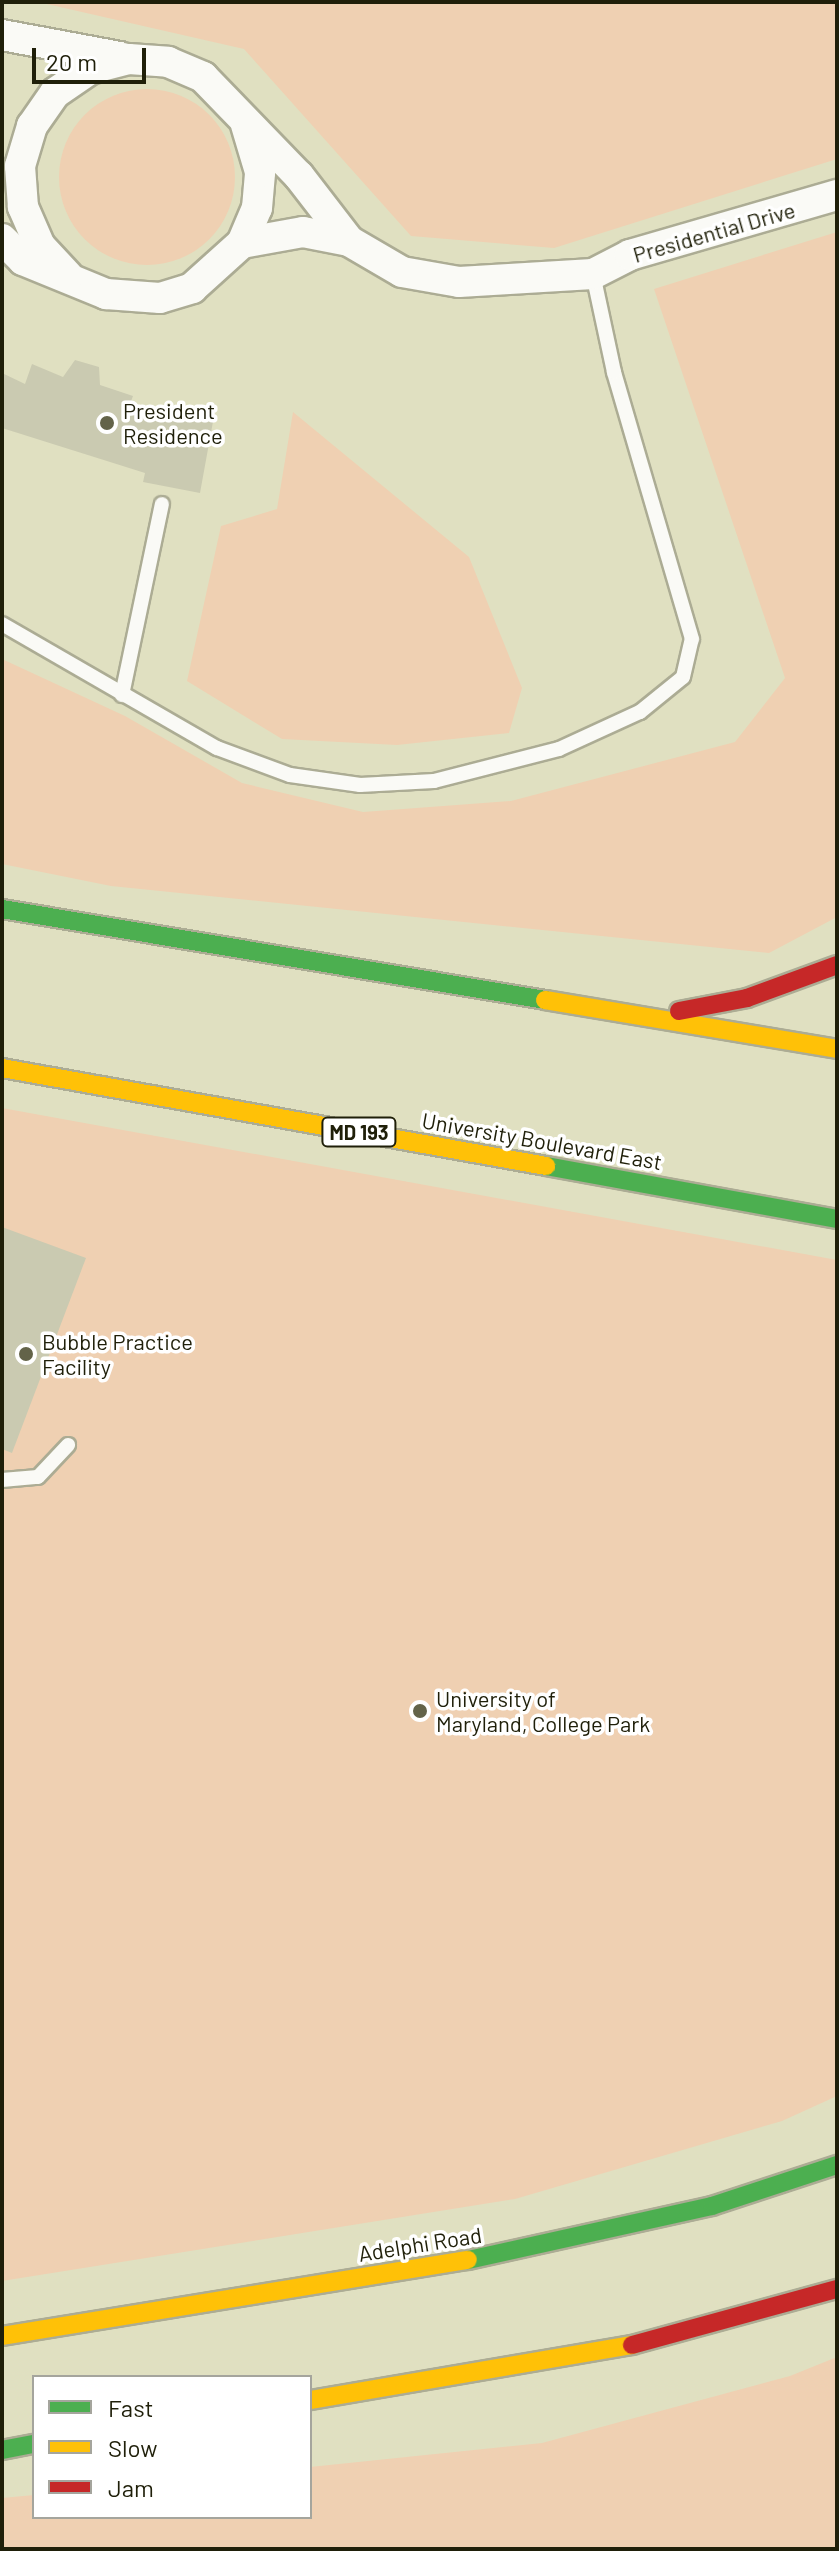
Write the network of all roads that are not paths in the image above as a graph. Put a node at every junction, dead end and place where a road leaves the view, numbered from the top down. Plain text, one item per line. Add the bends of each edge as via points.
1 (2, 35) edge
2 (129, 59) junction
3 (233, 103) junction
4 (837, 195) edge
5 (2, 239) edge
6 (349, 241) junction
7 (242, 243) junction
8 (593, 274) junction
9 (68, 276) junction
10 (162, 504) dead end
11 (2, 624) edge
12 (122, 695) junction
13 (2, 909) edge
14 (837, 965) edge
15 (641, 1015) junction
16 (837, 1049) edge
17 (2, 1068) edge
18 (837, 1219) edge
19 (68, 1445) dead end
20 (2, 1480) edge
21 (837, 2165) edge
22 (837, 2289) edge
23 (2, 2336) edge
24 (312, 2400) edge
25 (32, 2444) edge
26 (2, 2450) edge

1 - 2 street
2 - 3 street via 168,62 203,77
2 - 9 street via 90,69 55,93 32,126 20,166 23,207 40,246
3 - 6 street
3 - 7 street via 252,135 260,172 257,208
4 - 8 street, Presidential Drive via 630,255
5 - 9 street via 23,260
6 - 7 street via 303,232
6 - 8 street via 402,272 459,282
7 - 9 street via 211,276 160,298 116,297
8 - 12 lane via 614,372 692,639 683,677 640,712 559,749 434,781 360,785 290,775 217,748
10 - 12 lane
11 - 12 lane
13 - 15 main road
14 - 15 main road via 747,998
15 - 16 main road
17 - 18 main road, University Boulevard East / MD 193
19 - 20 lane via 38,1477
21 - 23 main road, Adelphi Road via 712,2206 530,2249
22 - 24 main road via 687,2335
25 - 26 main road

